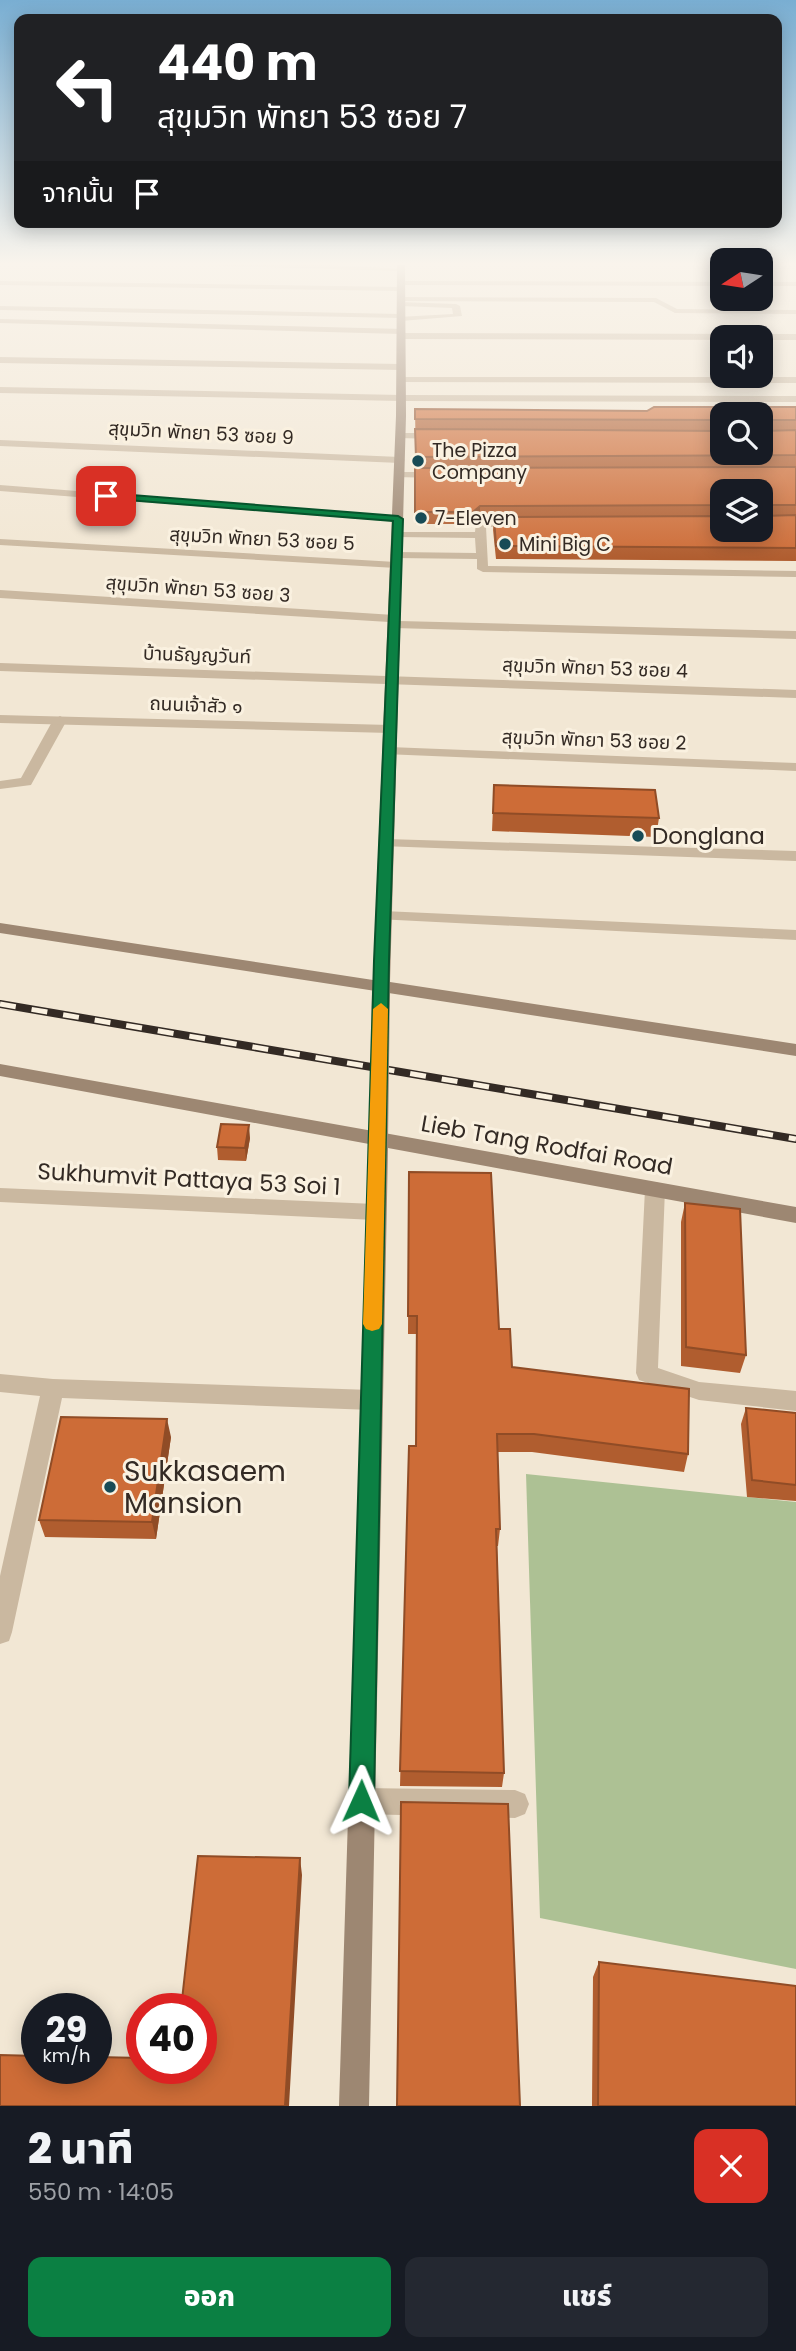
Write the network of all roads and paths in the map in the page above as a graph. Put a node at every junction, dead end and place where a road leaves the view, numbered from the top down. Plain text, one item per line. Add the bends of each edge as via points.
1 (188, 363) edge
2 (401, 363) edge
3 (401, 367) junction
4 (401, 380) junction
5 (796, 380) edge
6 (0, 390) edge
7 (401, 398) junction
8 (796, 399) edge
9 (401, 436) junction
10 (454, 436) edge
11 (0, 443) edge
12 (400, 460) junction
13 (399, 475) junction
14 (454, 475) edge
15 (0, 488) edge
16 (398, 519) junction
17 (534, 524) edge
18 (397, 534) junction
19 (481, 535) junction
20 (0, 542) edge
21 (482, 556) junction
22 (396, 560) junction
23 (796, 575) edge
24 (0, 594) edge
25 (394, 622) junction
26 (796, 635) edge
27 (0, 667) edge
28 (392, 681) junction
29 (796, 694) edge
30 (0, 719) edge
31 (60, 720) junction
32 (390, 729) junction
33 (390, 751) junction
34 (796, 767) edge
35 (0, 785) edge
36 (386, 843) junction
37 (796, 856) edge
38 (383, 916) junction
39 (0, 928) edge
40 (796, 935) edge
41 (381, 988) junction
42 (796, 1050) edge
43 (0, 1070) edge
44 (379, 1139) junction
45 (655, 1189) junction
46 (0, 1195) edge
47 (375, 1212) junction
48 (796, 1215) edge
49 (0, 1383) edge
50 (53, 1388) junction
51 (371, 1400) junction
52 (796, 1401) edge
53 (0, 1632) edge
54 (361, 1801) junction
55 (515, 1804) dead end
56 (354, 2106) edge

1 - 3 street
2 - 3 street
3 - 4 street
4 - 5 street
4 - 7 street
6 - 7 street
7 - 8 street
7 - 9 street via 408,416
9 - 10 street
9 - 12 street
11 - 12 street, สุขุมวิท พัทยา 53 ซอย 9
12 - 13 street
13 - 14 street
13 - 16 street
15 - 16 street
16 - 18 street
17 - 19 street via 480,524
18 - 19 street
18 - 22 street
19 - 21 street
20 - 22 street, สุขุมวิท พัทยา 53 ซอย 5
21 - 22 street, สุขุมวิท พัทยา 53 ซอย 5
21 - 23 street via 483,569
22 - 25 street
24 - 25 street, สุขุมวิท พัทยา 53 ซอย 3
25 - 26 street, สุขุมวิท พัทยา 53 ซอย 3
25 - 28 street
27 - 28 street, บ้านธัญญวันท์
28 - 29 street, สุขุมวิท พัทยา 53 ซอย 4
28 - 32 street
30 - 31 street, ถนนเจ้าสัว ๑
31 - 32 street, ถนนเจ้าสัว ๑
31 - 35 street via 26,782
32 - 33 street
33 - 34 street, สุขุมวิท พัทยา 53 ซอย 2
33 - 36 street
36 - 37 street
36 - 38 street
38 - 40 street
38 - 41 street
39 - 41 street
41 - 42 street
41 - 44 street, bridge
43 - 44 street, Lieb Tang Rodfai Road
44 - 45 street, Lieb Tang Rodfai Road
44 - 47 street
45 - 48 street, Lieb Tang Rodfai Road
45 - 52 street via 647,1373 699,1391
46 - 47 street, Sukhumvit Pattaya 53 Soi 1
47 - 51 street
49 - 50 street
50 - 51 street
50 - 53 street
51 - 54 street
54 - 55 street
54 - 56 street

